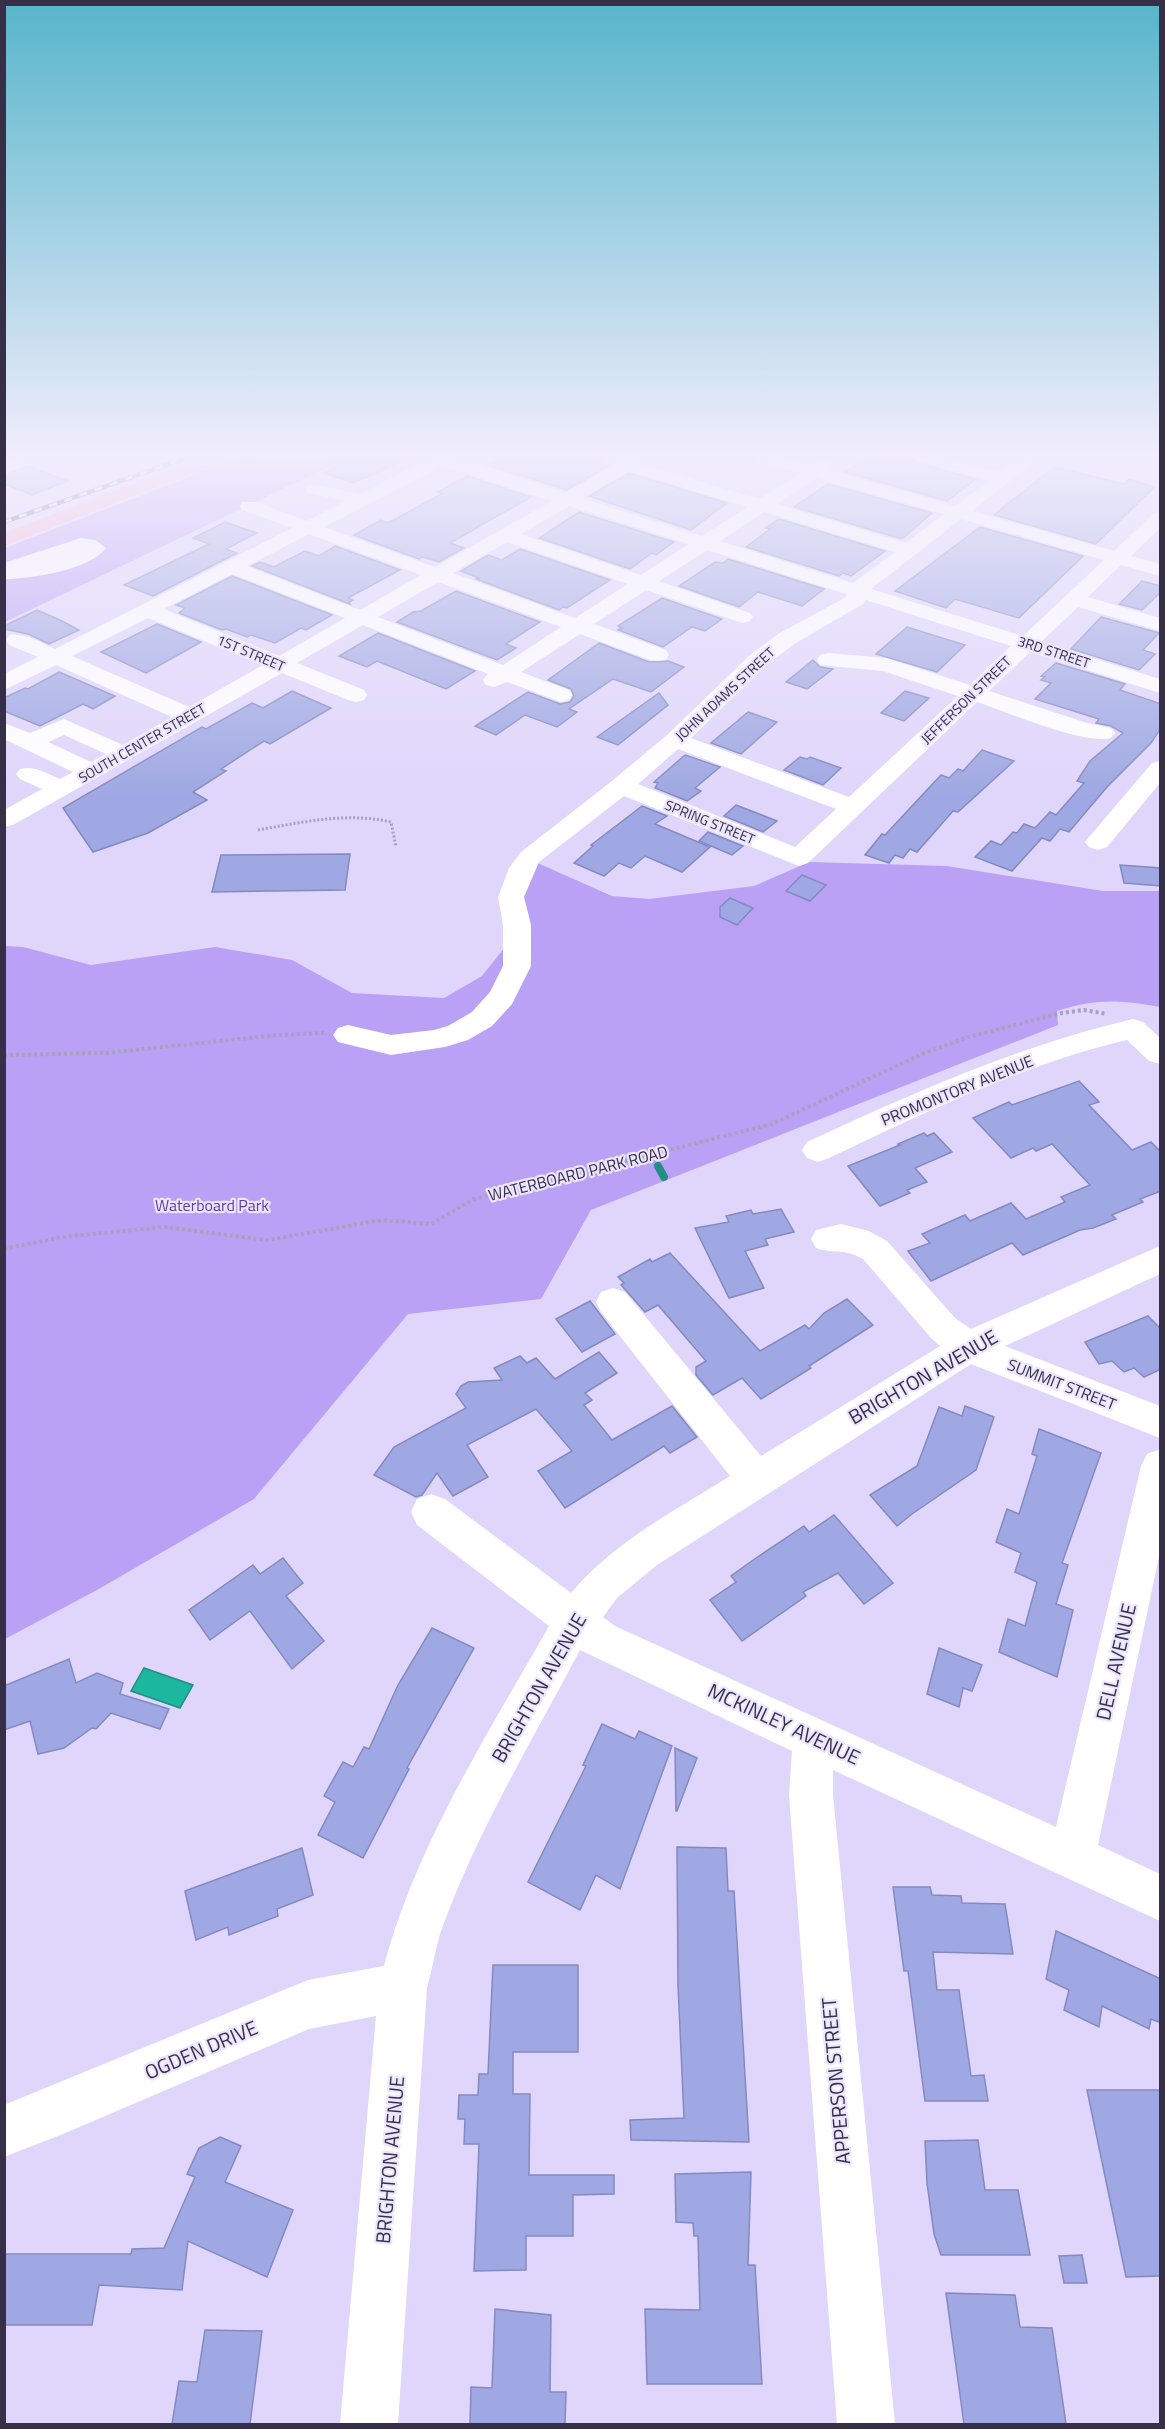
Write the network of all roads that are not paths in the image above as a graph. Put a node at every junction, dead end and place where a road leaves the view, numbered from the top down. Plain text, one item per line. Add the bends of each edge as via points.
1 (224, 570) edge
2 (240, 570) edge
3 (423, 570) edge
4 (443, 570) edge
5 (607, 570) edge
6 (662, 570) edge
7 (795, 570) edge
8 (883, 570) edge
9 (1103, 570) edge
10 (435, 575) junction
11 (643, 583) junction
12 (857, 590) junction
13 (1073, 599) junction
14 (147, 610) junction
15 (743, 617) dead end
16 (361, 618) junction
17 (576, 626) junction
18 (1161, 626) edge
19 (17, 640) dead end
20 (1025, 643) junction
21 (658, 655) dead end
22 (57, 656) junction
23 (828, 660) dead end
24 (279, 665) junction
25 (498, 677) junction
26 (4, 683) edge
27 (1161, 686) edge
28 (356, 695) dead end
29 (561, 695) dead end
30 (972, 695) junction
31 (189, 716) junction
32 (4, 730) edge
33 (1103, 733) dead end
34 (675, 740) junction
35 (30, 742) junction
36 (124, 754) junction
37 (1161, 768) edge
38 (92, 772) junction
39 (28, 774) dead end
40 (621, 786) junction
41 (61, 789) junction
42 (853, 807) junction
43 (4, 820) edge
44 (1098, 842) dead end
45 (799, 858) joint
46 (348, 1035) road end
47 (1161, 1054) edge
48 (818, 1150) dead end
49 (828, 1239) dead end
50 (1161, 1259) edge
51 (613, 1302) dead end
52 (968, 1347) junction
53 (1161, 1422) edge
54 (1161, 1466) edge
55 (756, 1479) junction
56 (432, 1512) dead end
57 (575, 1619) junction
58 (816, 1738) junction
59 (1072, 1857) junction
60 (1161, 1898) edge
61 (404, 1988) junction
62 (4, 2131) edge
63 (369, 2424) edge
64 (866, 2424) edge

1 - 14 street
2 - 16 street
3 - 10 street
4 - 10 street, SOUTH CENTER STREET
5 - 11 street
6 - 11 street
7 - 12 street, 3RD STREET
8 - 12 street, JOHN ADAMS STREET
9 - 13 street, JEFFERSON STREET
10 - 16 street, SOUTH CENTER STREET
10 - 17 street
11 - 15 street
11 - 17 street
12 - 20 street, 3RD STREET
12 - 34 street, JOHN ADAMS STREET via 856,600 786,639 758,660
13 - 18 street
13 - 20 street, JEFFERSON STREET
14 - 22 street
14 - 24 street, 1ST STREET
16 - 24 street, SOUTH CENTER STREET
16 - 25 street
17 - 21 street
17 - 25 street
19 - 22 street
20 - 27 street, 3RD STREET
20 - 30 street, JEFFERSON STREET
22 - 26 street
22 - 31 street
23 - 30 street via 886,665
24 - 28 street, 1ST STREET
24 - 31 street, SOUTH CENTER STREET
25 - 29 street
30 - 33 street
30 - 42 street, JEFFERSON STREET
31 - 36 street, SOUTH CENTER STREET
32 - 35 street
34 - 40 street, JOHN ADAMS STREET
34 - 42 street
35 - 36 street via 63,726
35 - 38 street
36 - 38 street, SOUTH CENTER STREET
37 - 44 street
38 - 41 street, SOUTH CENTER STREET
39 - 41 street
40 - 45 street, SPRING STREET
40 - 46 street, JOHN ADAMS STREET via 530,857 522,868 511,897 517,925 517,966 502,997 482,1019 435,1040 391,1045
41 - 43 street, SOUTH CENTER STREET
42 - 45 street, JEFFERSON STREET
47 - 48 street, PROMONTORY AVENUE via 1133,1029 1108,1034 995,1071
49 - 52 street, SUMMIT STREET via 857,1240 875,1250 943,1328
50 - 52 street, BRIGHTON AVENUE
51 - 55 street
52 - 53 street, SUMMIT STREET
52 - 55 street, BRIGHTON AVENUE
54 - 59 street, DELL AVENUE
55 - 57 street, BRIGHTON AVENUE via 643,1552 603,1585
56 - 57 street, MCKINLEY AVENUE
57 - 58 street, MCKINLEY AVENUE via 600,1640
57 - 61 street, BRIGHTON AVENUE via 448,1857 416,1936
58 - 59 street, MCKINLEY AVENUE
58 - 64 street, APPERSON STREET via 811,1795
59 - 60 street, MCKINLEY AVENUE
61 - 62 street, OGDEN DRIVE via 308,2006
61 - 63 street, BRIGHTON AVENUE

